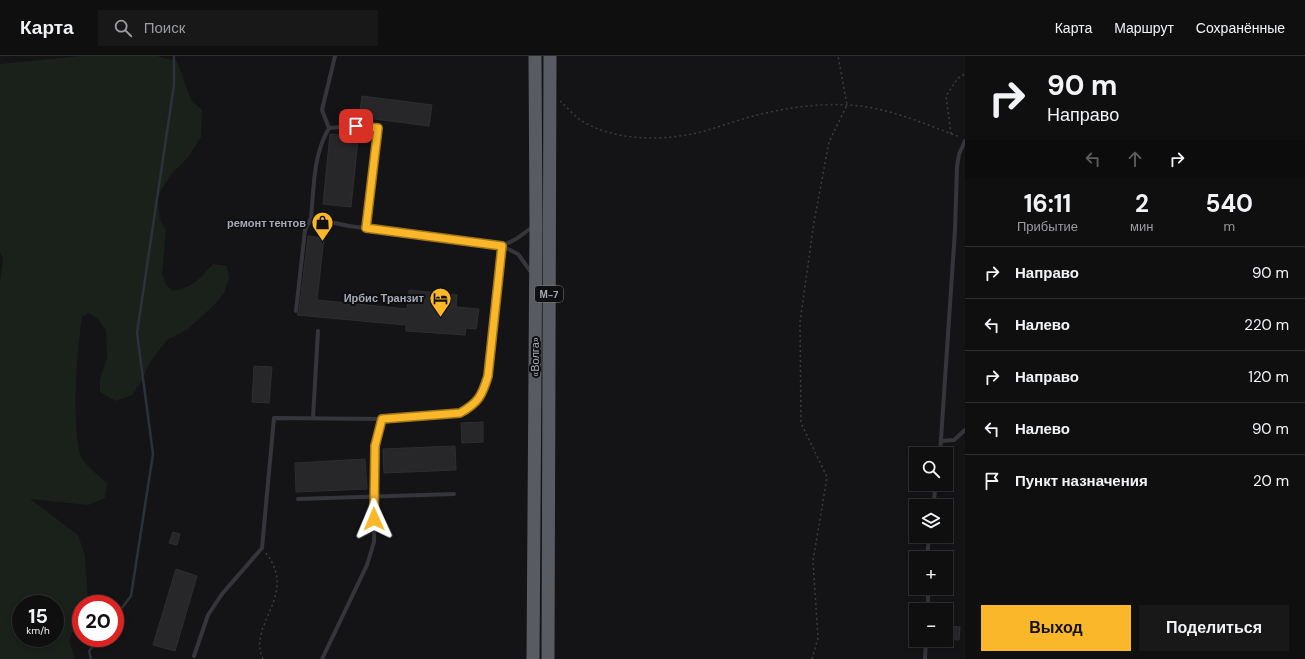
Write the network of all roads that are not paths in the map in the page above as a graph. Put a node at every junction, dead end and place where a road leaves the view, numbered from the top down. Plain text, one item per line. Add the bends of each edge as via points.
1 (335, 56) edge
2 (535, 56) edge
3 (550, 56) edge
4 (329, 128) junction
5 (965, 140) edge
6 (311, 218) junction
7 (536, 224) junction
8 (366, 228) junction
9 (502, 246) junction
10 (535, 277) junction
11 (296, 311) dead end
12 (318, 330) dead end
13 (313, 418) junction
14 (382, 419) junction
15 (965, 430) edge
16 (941, 441) junction
17 (941, 447) edge
18 (454, 494) dead end
19 (374, 497) junction
20 (298, 499) dead end
21 (926, 647) edge
22 (194, 656) dead end
23 (322, 659) edge
24 (533, 659) edge
25 (548, 659) edge
26 (925, 659) edge

1 - 4 lane via 322,110
2 - 7 highway, «Волга» / М-7
3 - 25 highway, «Волга» / М-7
4 - 6 lane via 323,137 316,159
4 - 8 lane via 378,128
5 - 16 lane via 957,167
6 - 8 lane
6 - 11 lane via 305,230
7 - 9 lane
7 - 10 highway, «Волга» / М-7
8 - 9 lane
9 - 10 lane via 518,254
9 - 14 lane via 488,376 477,401 460,413
10 - 24 highway, «Волга» / М-7
12 - 13 lane
13 - 14 lane
13 - 22 lane via 274,418 262,548 222,594 208,615
14 - 19 lane via 375,446
15 - 16 lane via 954,440
16 - 17 lane
18 - 19 lane
19 - 20 lane
19 - 23 lane via 374,542 364,572
21 - 26 lane

